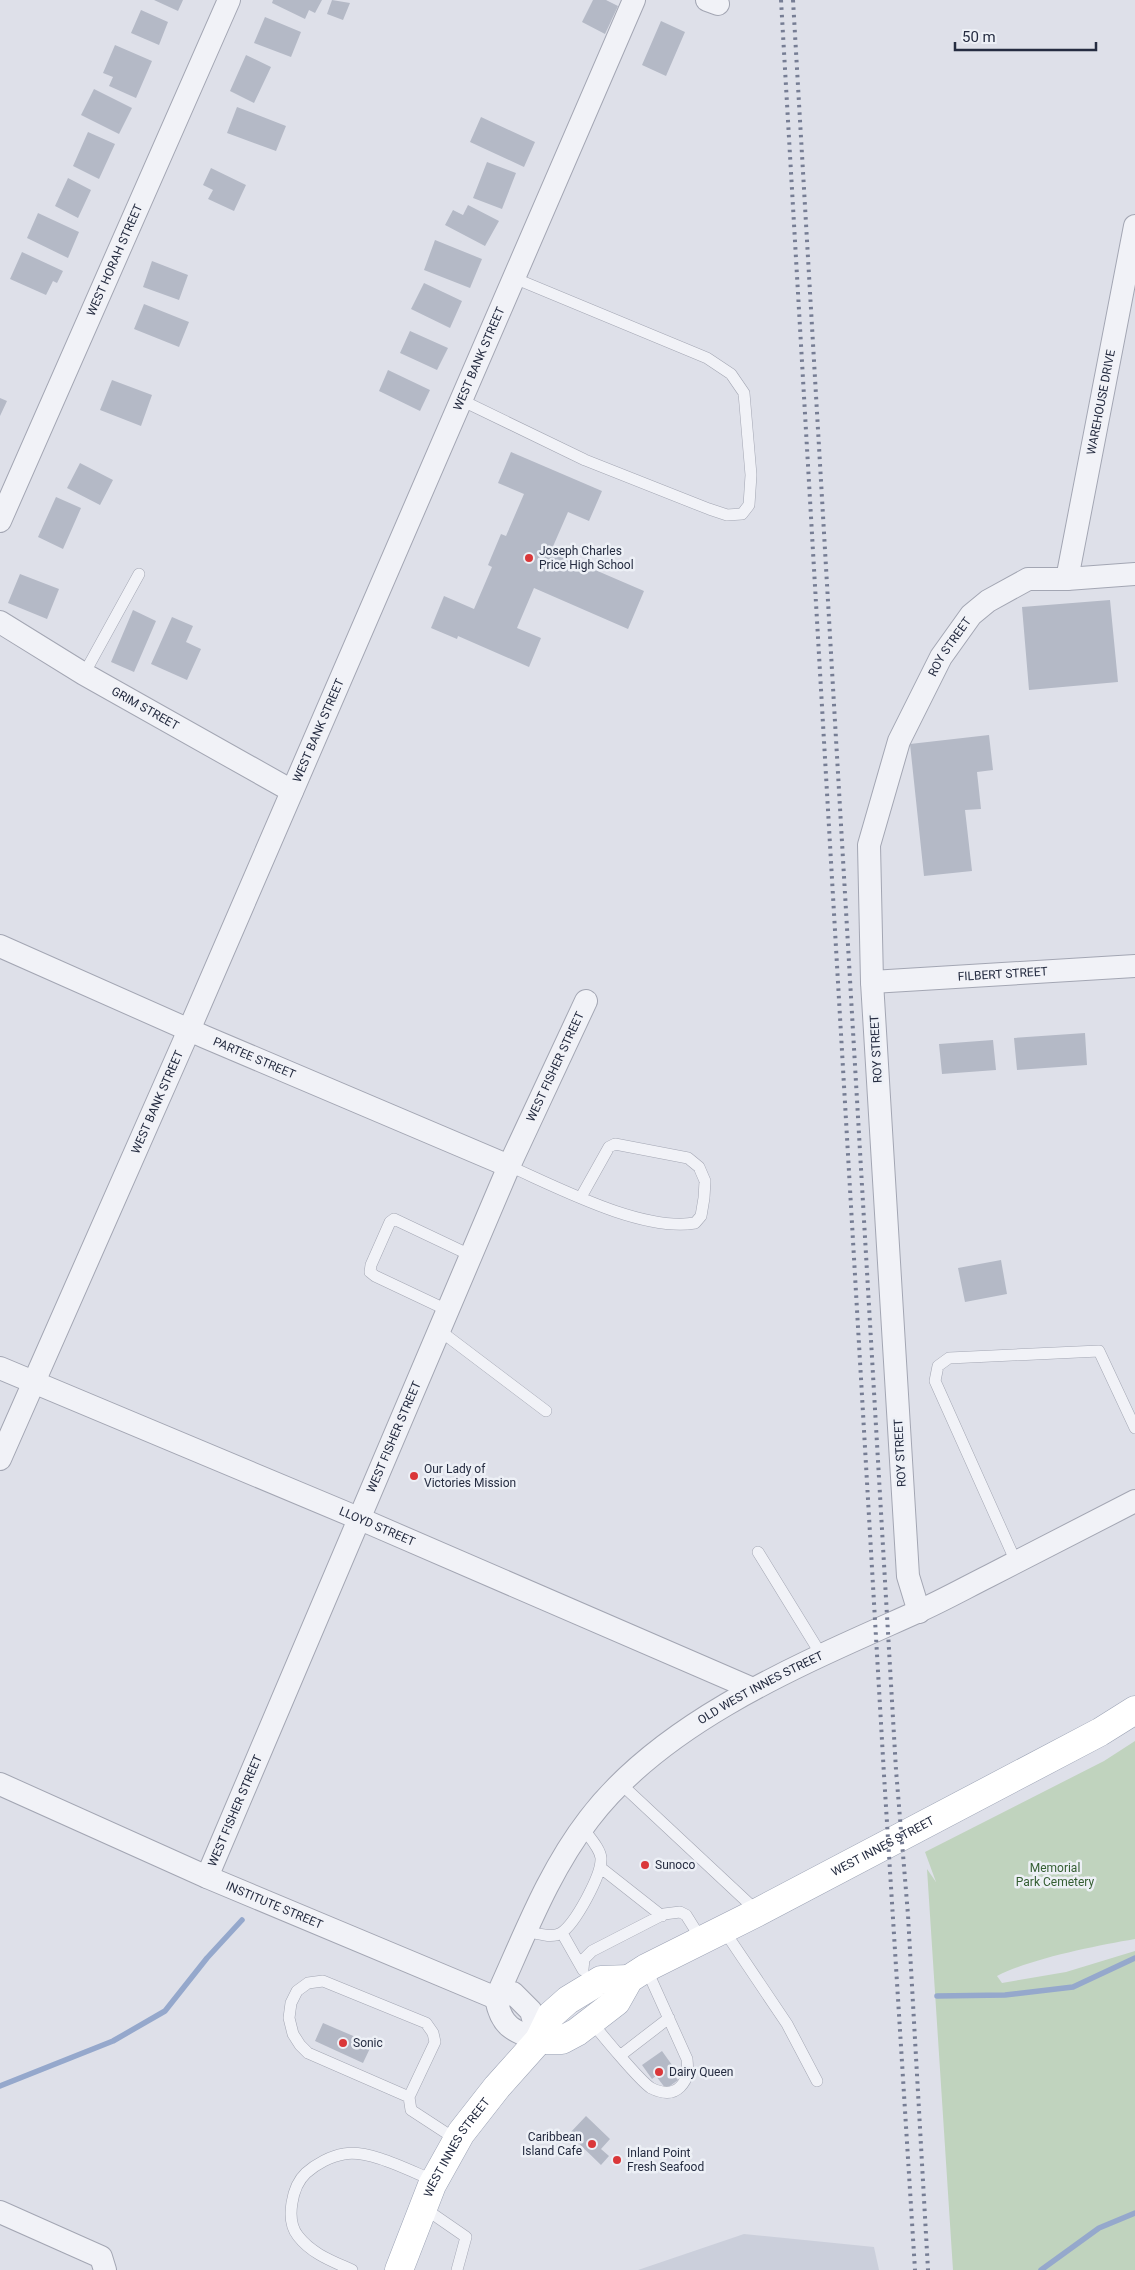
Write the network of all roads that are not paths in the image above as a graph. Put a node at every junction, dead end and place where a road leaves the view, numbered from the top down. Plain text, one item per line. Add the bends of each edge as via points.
1 (229, 0) edge
2 (634, 0) edge
3 (1135, 226) edge
4 (514, 278) junction
5 (461, 400) junction
6 (0, 521) edge
7 (139, 574) dead end
8 (1135, 574) edge
9 (1067, 579) junction
10 (0, 622) edge
11 (84, 674) junction
12 (292, 791) junction
13 (0, 946) edge
14 (1135, 966) edge
15 (872, 982) junction
16 (586, 1000) dead end
17 (188, 1030) junction
18 (509, 1166) junction
19 (581, 1197) junction
20 (470, 1256) junction
21 (443, 1320) junction
22 (0, 1368) edge
23 (33, 1382) junction
24 (546, 1411) dead end
25 (1135, 1428) edge
26 (0, 1459) edge
27 (1135, 1501) edge
28 (358, 1518) junction
29 (758, 1552) dead end
30 (1016, 1562) junction
31 (918, 1612) junction
32 (822, 1656) junction
33 (753, 1689) junction
34 (1135, 1710) edge
35 (0, 1784) edge
36 (620, 1784) junction
37 (583, 1828) junction
38 (601, 1868) junction
39 (208, 1877) junction
40 (758, 1912) junction
41 (662, 1916) junction
42 (526, 1931) junction
43 (562, 1933) junction
44 (712, 1934) junction
45 (638, 1974) junction
46 (587, 1977) junction
47 (496, 1998) junction
48 (669, 2018) junction
49 (591, 2021) junction
50 (539, 2040) junction
51 (621, 2055) junction
52 (817, 2081) dead end
53 (409, 2097) junction
54 (457, 2140) junction
55 (435, 2180) junction
56 (424, 2208) junction
57 (0, 2212) edge
58 (102, 2263) edge
59 (352, 2270) edge
60 (400, 2270) edge
61 (457, 2270) edge

1 - 6 street, WEST HORAH STREET
2 - 4 street, WEST BANK STREET
3 - 9 street, WAREHOUSE DRIVE
4 - 5 street, WEST BANK STREET
4 - 5 lane via 707,358 731,374 744,393 751,475 749,505 742,514 727,515 708,509 585,460
5 - 12 street, WEST BANK STREET
7 - 11 lane
8 - 9 street, ROY STREET
9 - 15 street, ROY STREET via 1028,579 970,615 941,657 899,741 869,845
10 - 11 street, GRIM STREET
11 - 12 street, GRIM STREET
12 - 17 street, WEST BANK STREET
13 - 17 street, PARTEE STREET
14 - 15 street, FILBERT STREET
15 - 31 street, ROY STREET via 908,1576
16 - 18 street, WEST FISHER STREET
17 - 18 street, PARTEE STREET
17 - 23 street, WEST BANK STREET
18 - 19 lane
18 - 20 street, WEST FISHER STREET
19 - 19 lane via 654,1222 681,1226 695,1223 701,1216 705,1181 699,1167 688,1158 615,1144 609,1147
20 - 21 street, WEST FISHER STREET
20 - 21 lane via 394,1219 371,1265 370,1272 375,1276
21 - 24 lane
21 - 28 street, WEST FISHER STREET
22 - 23 street, LLOYD STREET
23 - 26 street, WEST BANK STREET
23 - 28 street, LLOYD STREET
25 - 30 lane via 1099,1352 949,1358 938,1366 935,1381
27 - 30 street, OLD WEST INNES STREET
28 - 33 street, LLOYD STREET
28 - 39 street, WEST FISHER STREET
29 - 32 lane
30 - 31 street, OLD WEST INNES STREET
31 - 32 street, OLD WEST INNES STREET
32 - 33 street, OLD WEST INNES STREET
33 - 36 street, OLD WEST INNES STREET via 674,1738 637,1766
34 - 40 main road, WEST INNES STREET via 1100,1732
35 - 39 street, INSTITUTE STREET
36 - 37 street, OLD WEST INNES STREET
36 - 40 lane
37 - 38 lane via 601,1856
37 - 42 street, OLD WEST INNES STREET via 557,1868
38 - 41 lane
38 - 43 lane via 579,1910
39 - 47 street, INSTITUTE STREET
40 - 44 main road, WEST INNES STREET
41 - 44 lane via 674,1911 686,1915
41 - 46 lane via 592,1951 584,1959
42 - 43 lane via 549,1935
42 - 47 street, OLD WEST INNES STREET
43 - 46 lane
44 - 45 main road, WEST INNES STREET
44 - 52 lane via 787,2024
45 - 46 main road, WEST INNES STREET via 601,1980
45 - 48 lane
45 - 49 main road via 616,2002
46 - 50 main road, WEST INNES STREET via 551,2015
47 - 50 street, INSTITUTE STREET via 513,1993 531,2010
48 - 51 lane
48 - 51 lane via 687,2059 686,2081 677,2090 667,2094 650,2087
49 - 50 main road via 562,2040
49 - 51 lane
50 - 54 main road, WEST INNES STREET
53 - 53 lane via 435,2042 426,2023 323,1981 308,1983 298,1991 291,2003 289,2018 292,2034 308,2053
53 - 54 lane via 411,2110
54 - 55 main road, WEST INNES STREET
55 - 56 main road, WEST INNES STREET
55 - 59 lane via 362,2154 344,2154 322,2162 305,2174 294,2194 291,2216 296,2235 315,2253
56 - 60 main road, WEST INNES STREET
56 - 61 lane via 466,2237
57 - 58 street

